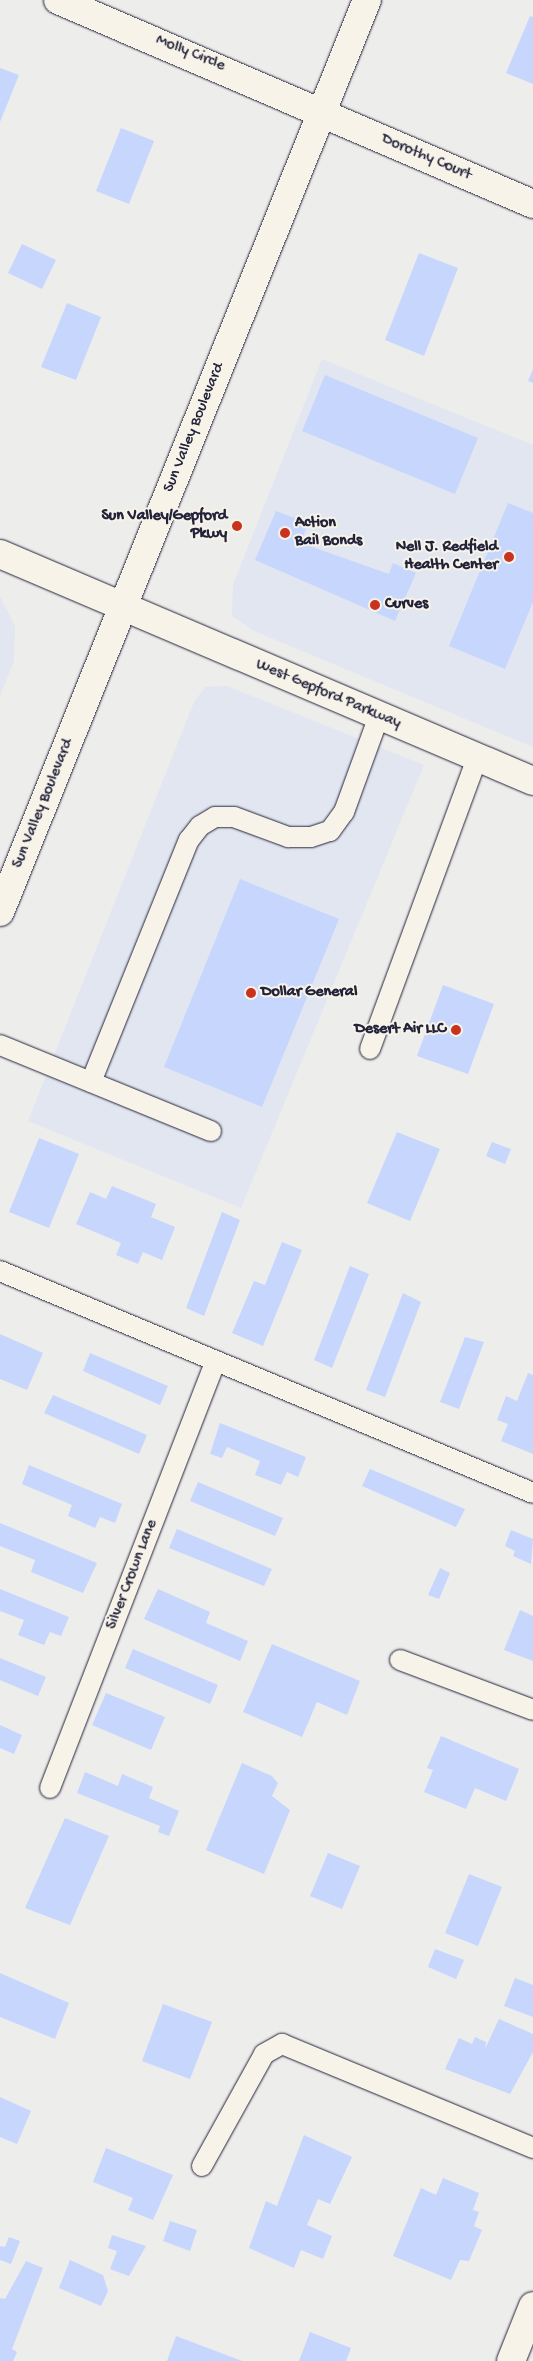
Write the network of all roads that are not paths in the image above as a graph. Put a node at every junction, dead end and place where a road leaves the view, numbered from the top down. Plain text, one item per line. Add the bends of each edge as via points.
1 (58, 0) edge
2 (367, 0) edge
3 (320, 111) junction
4 (533, 204) edge
5 (0, 554) edge
6 (123, 608) junction
7 (379, 716) junction
8 (477, 758) junction
9 (533, 781) edge
10 (0, 912) edge
11 (0, 1045) edge
12 (370, 1049) dead end
13 (91, 1082) junction
14 (211, 1131) dead end
15 (0, 1271) edge
16 (216, 1361) junction
17 (533, 1493) edge
18 (400, 1660) dead end
19 (533, 1710) edge
20 (50, 1788) dead end
21 (533, 2148) edge
22 (202, 2166) dead end
23 (533, 2306) edge
24 (511, 2361) edge

1 - 3 street, Molly Circle
2 - 3 street, Sun Valley Boulevard
3 - 4 street, Dorothy Court
3 - 6 street, Sun Valley Boulevard
5 - 6 street, West Gepford Parkway
6 - 7 street, West Gepford Parkway
6 - 10 street, Sun Valley Boulevard
7 - 8 street, West Gepford Parkway
7 - 13 lane via 344,812 330,831 311,837 288,837 234,817 215,818 200,826 189,840
8 - 9 street, West Gepford Parkway
8 - 12 lane
11 - 13 lane
13 - 14 lane
15 - 16 lane
16 - 17 lane
16 - 20 lane, Silver Crown Lane
18 - 19 lane
21 - 22 lane via 282,2044 264,2054
23 - 24 street

